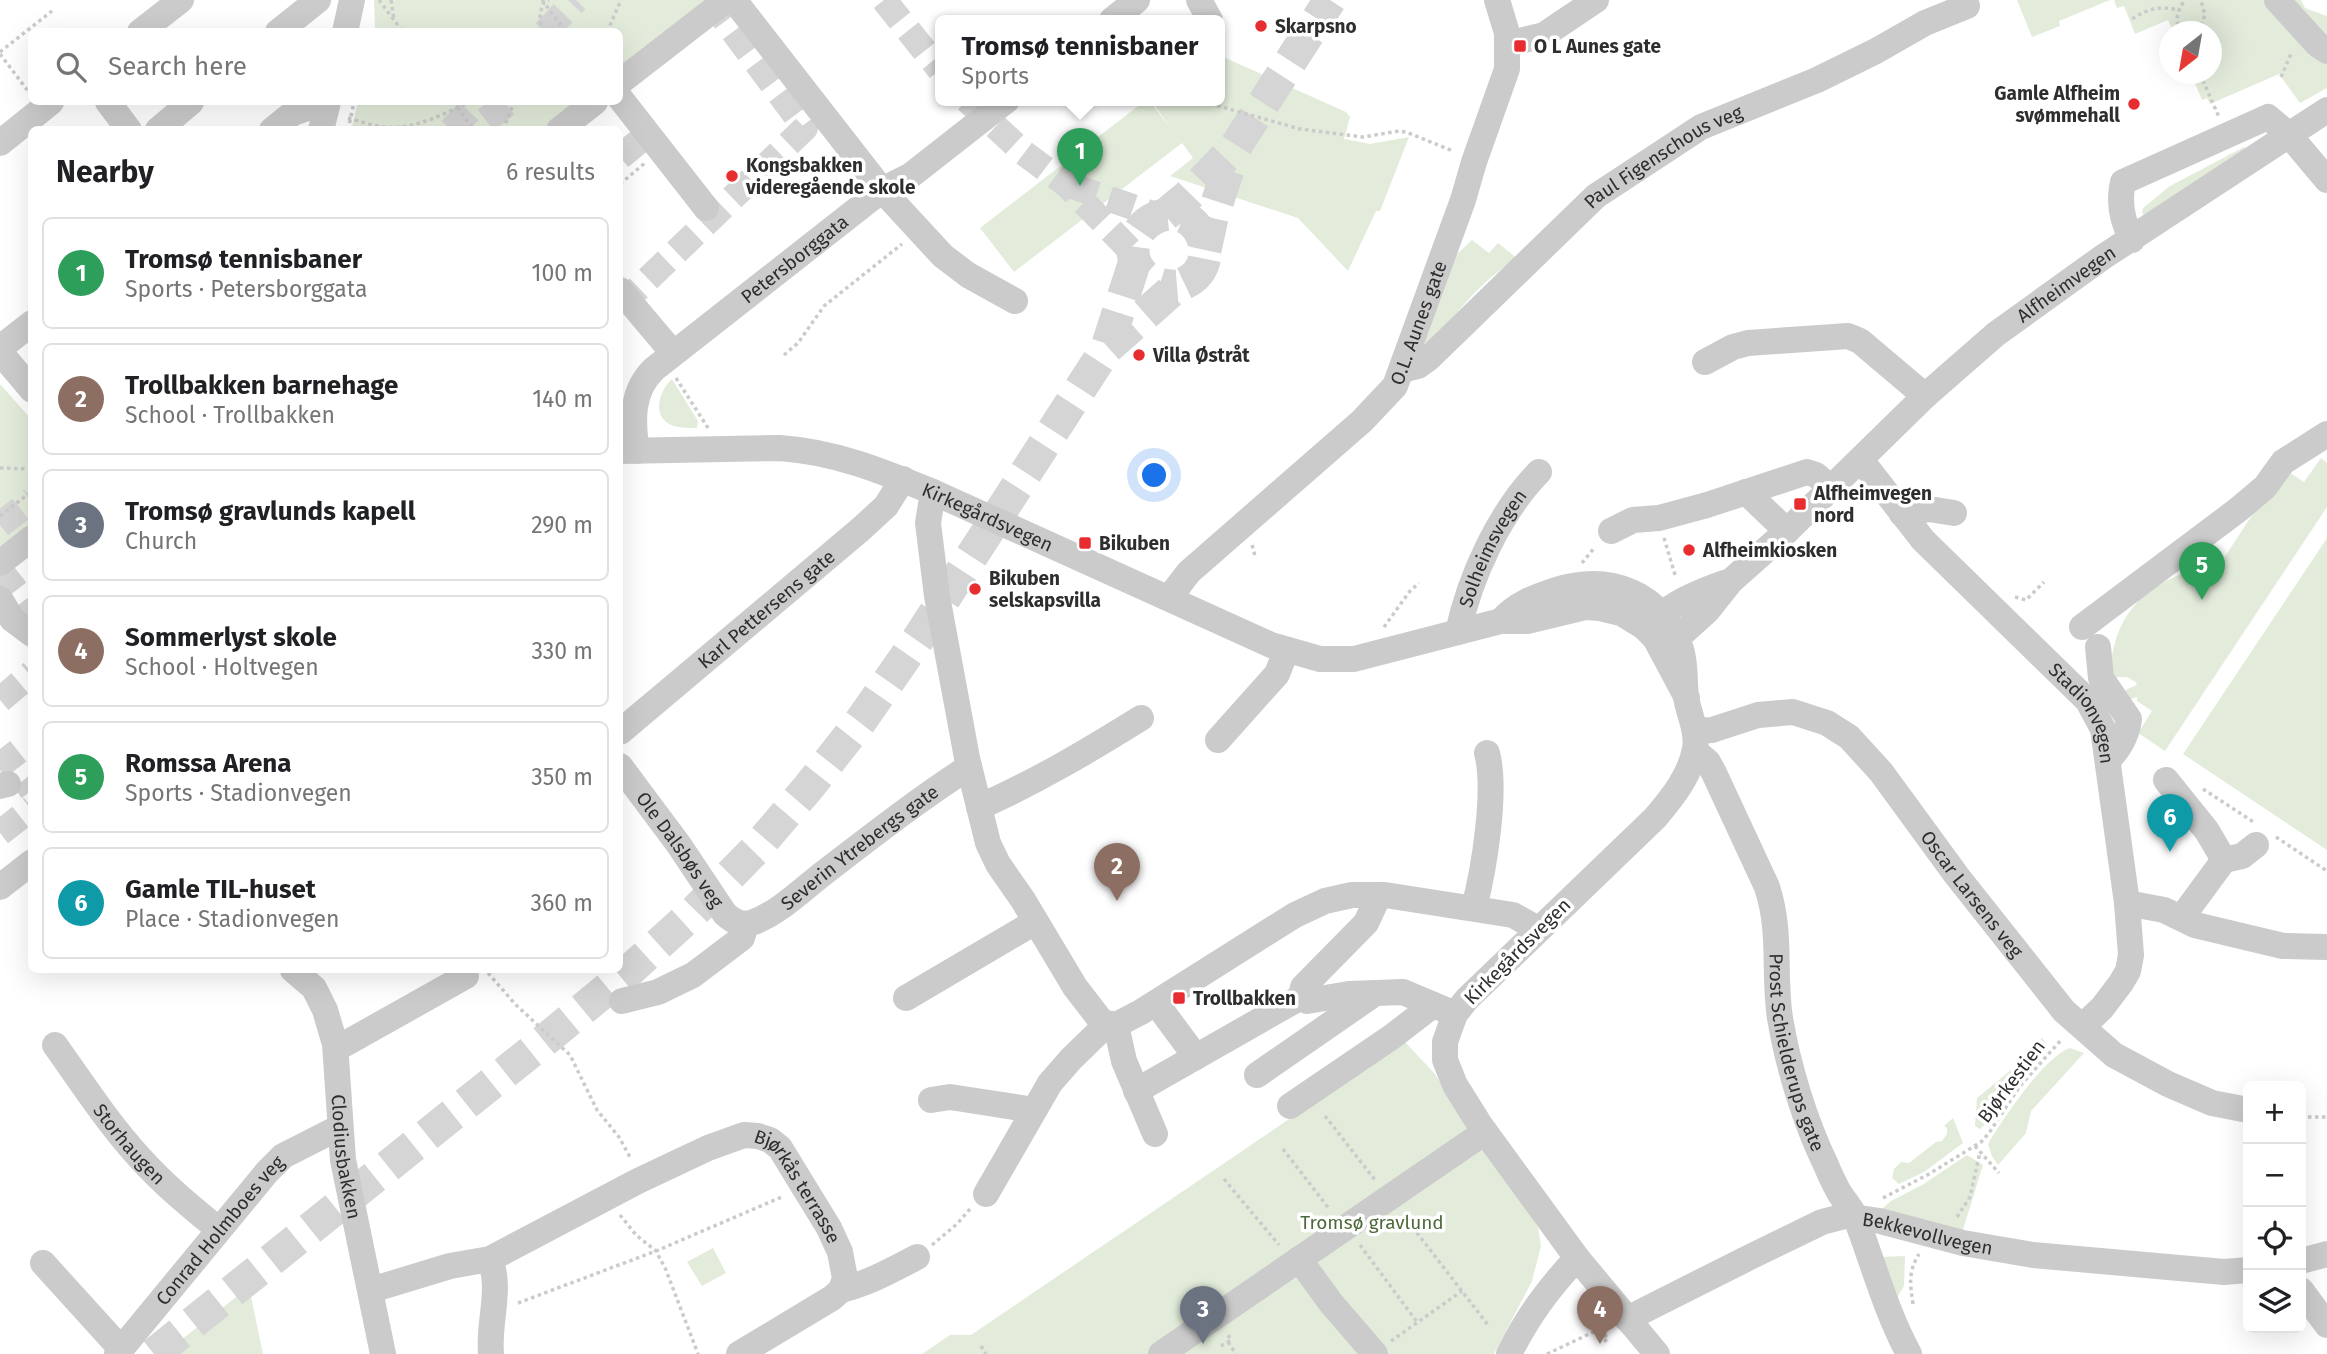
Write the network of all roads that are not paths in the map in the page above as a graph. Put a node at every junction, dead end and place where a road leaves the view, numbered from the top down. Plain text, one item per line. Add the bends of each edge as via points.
1 (318, 0) edge
2 (352, 0) edge
3 (726, 0) edge
4 (734, 0) edge
5 (1137, 0) edge
6 (1497, 0) edge
7 (1596, 0) edge
8 (2277, 0) edge
9 (167, 4) edge
10 (1967, 6) dead end
11 (1118, 15) edge
12 (145, 28) edge
13 (283, 28) edge
14 (346, 28) edge
15 (1508, 44) junction
16 (2327, 51) edge
17 (623, 80) edge
18 (623, 102) edge
19 (47, 105) edge
20 (110, 105) edge
21 (187, 105) edge
22 (318, 105) edge
23 (326, 105) edge
24 (591, 105) edge
25 (999, 106) edge
26 (2327, 110) edge
27 (126, 126) edge
28 (163, 126) edge
29 (277, 126) edge
30 (322, 126) edge
31 (564, 126) edge
32 (2288, 135) junction
33 (0, 143) edge
34 (2327, 180) edge
35 (882, 190) junction
36 (706, 208) dead end
37 (2132, 240) junction
38 (623, 294) edge
39 (1015, 301) dead end
40 (28, 326) edge
41 (0, 350) edge
42 (1705, 362) dead end
43 (673, 364) junction
44 (1402, 370) junction
45 (28, 385) edge
46 (631, 387) edge
47 (1924, 396) junction
48 (2327, 435) edge
49 (628, 451) edge
50 (1861, 460) junction
51 (1539, 472) dead end
52 (903, 480) junction
53 (1831, 488) junction
54 (933, 492) junction
55 (1746, 492) junction
56 (1954, 513) dead end
57 (1902, 514) junction
58 (1611, 531) road end
59 (1787, 531) junction
60 (28, 541) edge
61 (0, 563) edge
62 (0, 598) edge
63 (1169, 598) junction
64 (2082, 627) dead end
65 (1665, 630) junction
66 (28, 631) edge
67 (1458, 632) junction
68 (2098, 648) dead end
69 (1286, 651) junction
70 (1141, 718) dead end
71 (623, 729) edge
72 (1218, 740) dead end
73 (1695, 741) junction
74 (1487, 753) dead end
75 (2108, 760) junction
76 (969, 767) junction
77 (623, 770) edge
78 (2166, 780) road end
79 (979, 807) junction
80 (2264, 836) road end
81 (2224, 860) junction
82 (28, 865) edge
83 (0, 887) edge
84 (1379, 895) junction
85 (2127, 903) junction
86 (1474, 908) junction
87 (2182, 917) junction
88 (1035, 922) junction
89 (746, 923) junction
90 (1538, 929) junction
91 (2327, 947) edge
92 (296, 973) edge
93 (476, 973) edge
94 (1379, 991) junction
95 (1301, 997) junction
96 (906, 998) dead end
97 (622, 1001) dead end
98 (1156, 1003) junction
99 (1444, 1009) junction
100 (1112, 1024) junction
101 (2080, 1024) junction
102 (55, 1045) dead end
103 (336, 1049) junction
104 (1196, 1057) junction
105 (1257, 1075) dead end
106 (1136, 1091) junction
107 (931, 1100) dead end
108 (1290, 1106) dead end
109 (2243, 1109) edge
110 (1034, 1110) junction
111 (340, 1127) junction
112 (1485, 1132) junction
113 (1155, 1134) dead end
114 (986, 1194) road end
115 (1856, 1217) junction
116 (218, 1229) junction
117 (2327, 1254) edge
118 (917, 1256) road end
119 (1577, 1258) junction
120 (490, 1259) junction
121 (2306, 1260) edge
122 (1297, 1261) junction
123 (43, 1263) dead end
124 (2243, 1270) edge
125 (371, 1290) junction
126 (841, 1290) junction
127 (2306, 1297) edge
128 (1627, 1320) junction
129 (2327, 1325) edge
130 (119, 1351) edge
131 (1375, 1353) edge
132 (383, 1354) edge
133 (491, 1354) edge
134 (739, 1354) edge
135 (1161, 1354) edge
136 (1509, 1354) edge
137 (1657, 1354) edge
138 (1909, 1354) edge

1 - 13 street
2 - 14 street
3 - 17 street
4 - 35 street
5 - 11 street
6 - 15 street
7 - 15 street via 1544,35
8 - 16 street
9 - 12 street
10 - 44 street, Paul Figenschous veg via 1817,80 1701,127 1596,196 1429,358
15 - 44 street, O.L. Aunes gate via 1507,69
18 - 36 street
19 - 33 street
20 - 27 street
21 - 28 street
22 - 29 street via 293,113
23 - 30 street
24 - 31 street
25 - 35 street, Petersborggata via 910,176
26 - 32 street, Alfheimvegen
32 - 34 street
32 - 37 street, Alfheimvegen
32 - 37 street via 2269,117 2123,182 2119,196
35 - 39 street via 954,267
35 - 43 street, Petersborggata
37 - 47 street, Alfheimvegen via 2012,321
38 - 43 street
40 - 41 street
41 - 45 street
42 - 47 street via 1748,343 1848,336 1860,341
43 - 46 street, Petersborggata
44 - 63 street, O.L. Aunes gate via 1384,399 1189,572
46 - 49 street, Petersborggata via 636,396 635,438
47 - 50 street, Alfheimvegen
48 - 64 street via 2283,461 2265,487 2239,509
49 - 52 street, Kirkegårdsvegen via 801,449 847,458
50 - 53 street, Alfheimvegen
50 - 57 street, Stadionvegen
51 - 67 street, Solheimsvegen via 1504,517 1467,596
52 - 54 street, Kirkegårdsvegen
52 - 71 street, Karl Pettersens gate via 886,506 861,529
53 - 55 street via 1807,472
53 - 59 street, Alfheimvegen
54 - 63 street, Kirkegårdsvegen
54 - 76 street via 928,523 953,642
55 - 58 street via 1659,518 1633,520
55 - 59 street
56 - 57 street via 1929,509
57 - 75 street, Stadionvegen via 2088,701 2103,729
59 - 65 street, Alfheimvegen via 1731,581 1708,610
60 - 61 street
62 - 66 street via 12,620
63 - 69 street, Kirkegårdsvegen
65 - 67 street, Kirkegårdsvegen via 1621,613 1585,607
65 - 73 street, Kirkegårdsvegen
67 - 69 street, Kirkegårdsvegen via 1354,659 1320,659
68 - 75 street via 2101,678 2129,719 2118,750
69 - 72 street via 1277,674
70 - 79 street via 1027,786
73 - 90 street, Kirkegårdsvegen via 1680,786 1655,818
73 - 101 street, Oscar Larsens veg via 1712,730 1758,715 1793,712 1827,723 1849,737 1881,772 2057,1003
73 - 115 street, Prost Schielderups gate via 1773,904 1780,1018 1804,1108 1826,1166
74 - 86 street via 1483,872
75 - 85 street, Stadionvegen
76 - 79 street
76 - 89 street, Severin Ytrebergs gate via 787,902
77 - 89 street, Ole Dalsbøs veg via 725,914
78 - 81 street
79 - 88 street via 988,843
80 - 81 street via 2242,856
81 - 87 street
82 - 83 street
84 - 86 street
84 - 95 street via 1366,923 1303,988
84 - 98 street via 1352,895 1305,910
85 - 87 street
85 - 101 street, Stadionvegen via 2128,971 2108,1001
86 - 90 street via 1513,915
87 - 91 street via 2195,925 2283,946
88 - 96 street
88 - 100 street via 1094,1014
89 - 97 street via 743,938 693,975 658,992
90 - 99 street, Kirkegårdsvegen via 1484,982
92 - 103 street, Clodiusbakken via 320,999
93 - 103 street
94 - 95 street via 1307,1001
94 - 99 street via 1403,992
94 - 105 street
95 - 104 street
98 - 100 street
98 - 104 street
99 - 108 street via 1394,1036
99 - 112 street, Kirkegårdsvegen via 1445,1059 1455,1086
100 - 106 street
100 - 110 street via 1071,1059
101 - 109 street, Oscar Larsens veg via 2114,1055 2179,1090
102 - 116 street, Storhaugen via 139,1157
103 - 111 street, Clodiusbakken
104 - 106 street
106 - 113 street
107 - 110 street via 950,1097
110 - 114 street
111 - 116 street, Conrad Holmboes veg via 283,1156
111 - 125 street, Clodiusbakken
112 - 119 street, Kirkegårdsvegen
112 - 122 street
115 - 124 street, Bekkevollvegen via 1940,1237 2004,1240 2033,1255
115 - 128 street, Bekkevollvegen via 1822,1223
115 - 138 street, Prost Schielderups gate via 1885,1305
116 - 130 street, Conrad Holmboes veg
117 - 121 street
118 - 126 street via 878,1278
119 - 128 street, Kirkegårdsvegen
119 - 136 street via 1546,1292
120 - 125 street, Bjørkås terrasse
120 - 126 street, Bjørkås terrasse via 732,1138 758,1136 780,1148 841,1252 845,1278
120 - 133 street via 496,1295
122 - 131 street
122 - 135 street
123 - 130 street
125 - 132 street, Clodiusbakken
126 - 134 street
127 - 129 street
128 - 137 street, Kirkegårdsvegen

